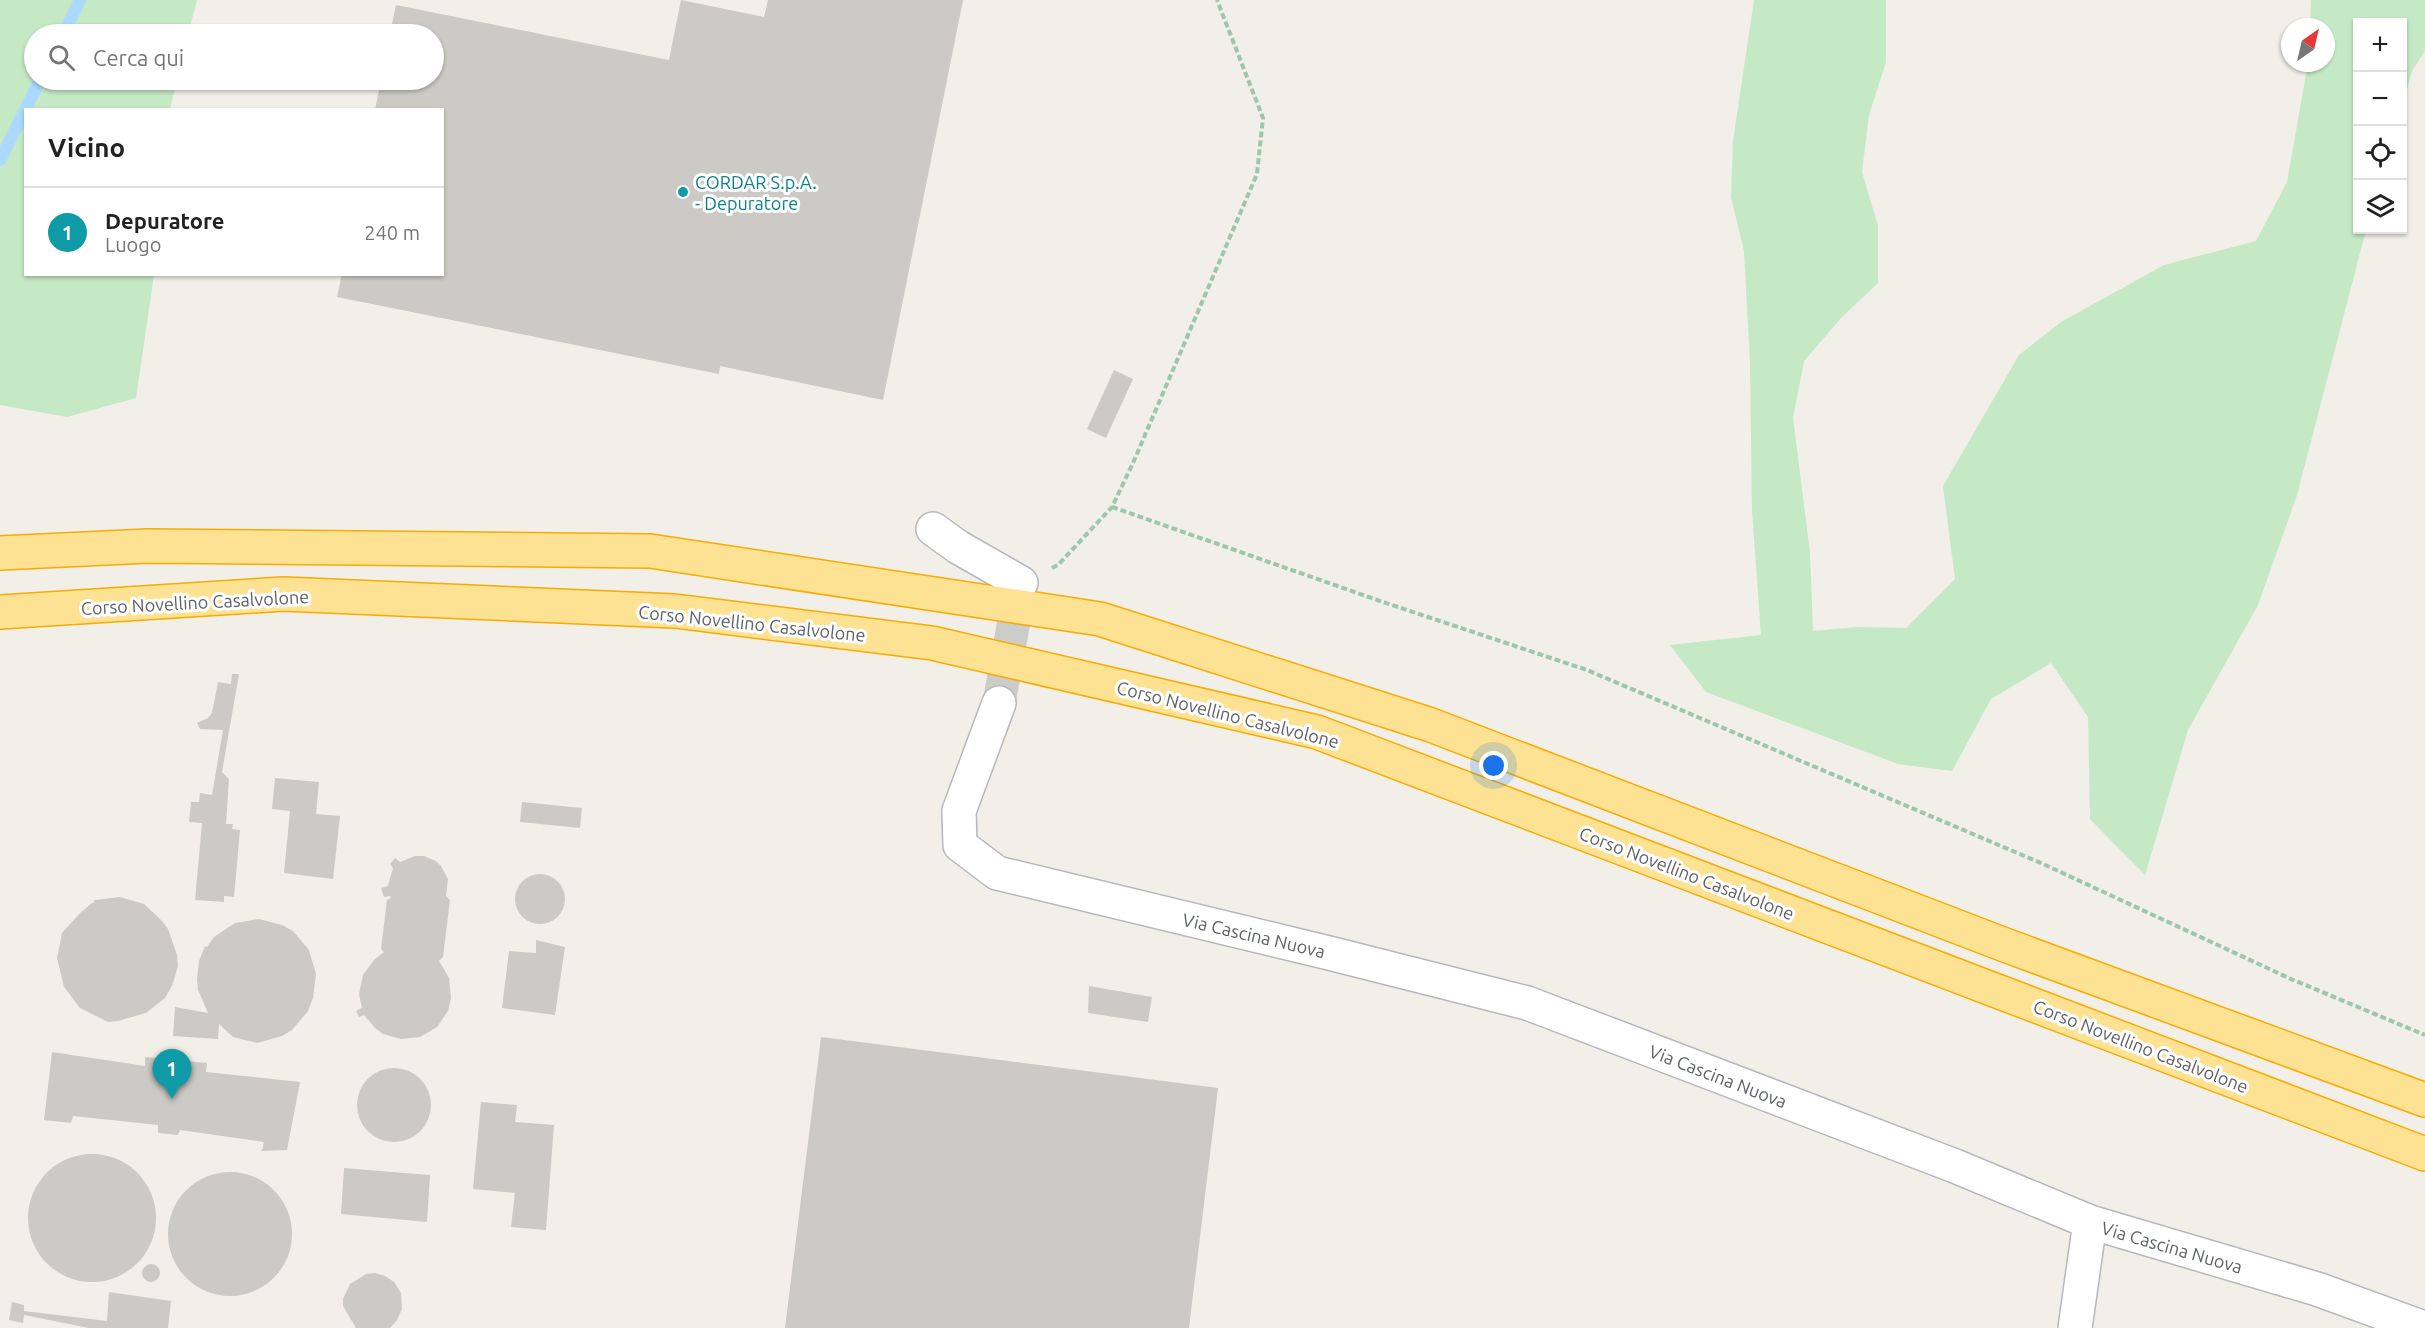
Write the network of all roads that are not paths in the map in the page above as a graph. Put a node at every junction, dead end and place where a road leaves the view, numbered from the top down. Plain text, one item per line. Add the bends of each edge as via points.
1 (933, 529) dead end
2 (0, 553) edge
3 (1021, 583) road end
4 (0, 612) edge
5 (999, 703) tunnel mouth
6 (2425, 1101) edge
7 (2425, 1154) edge
8 (2090, 1222) junction
9 (2075, 1328) edge
10 (2424, 1328) edge

1 - 3 street
2 - 6 highway via 148,546 650,551 1100,619 1431,725
4 - 7 highway, Corso Novellino Casalvolone via 284,594 675,611 932,643 1317,732
5 - 8 street, Via Cascina Nuova via 959,811 960,845 997,873 1527,1003 1955,1166
8 - 9 street
8 - 10 street, Via Cascina Nuova via 2317,1289

